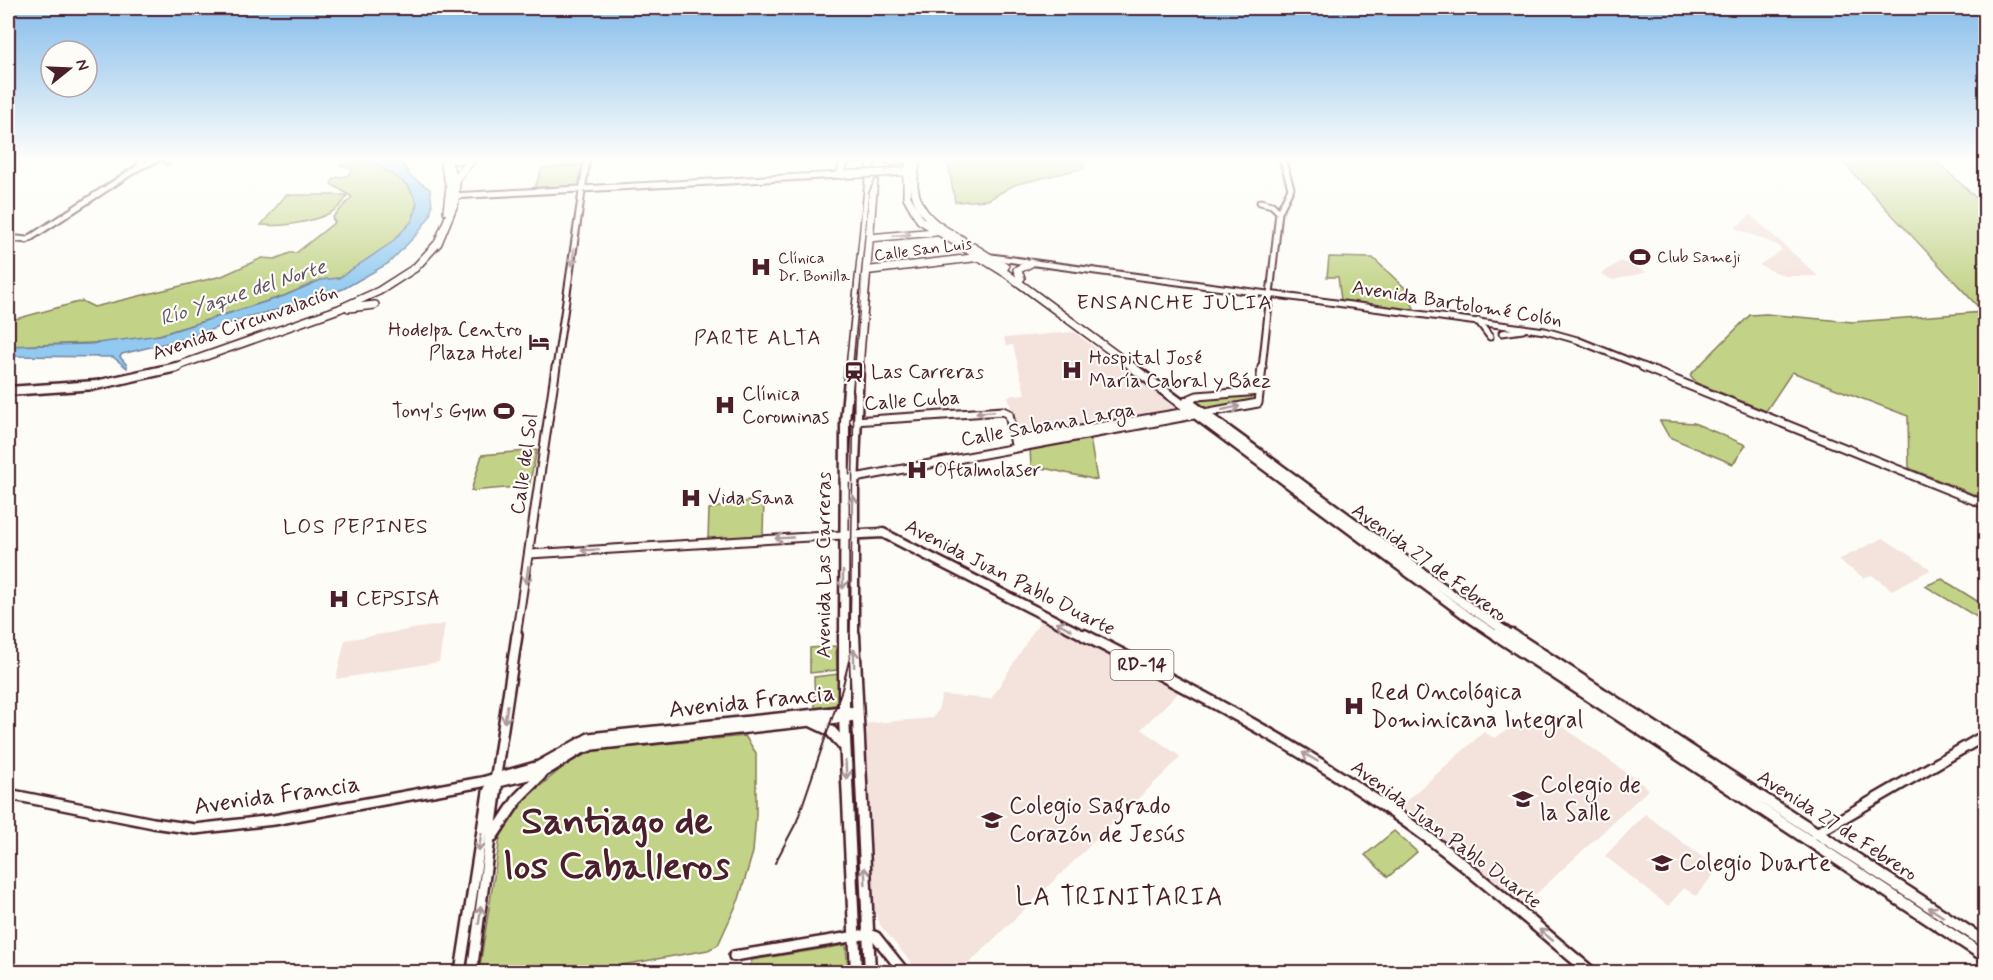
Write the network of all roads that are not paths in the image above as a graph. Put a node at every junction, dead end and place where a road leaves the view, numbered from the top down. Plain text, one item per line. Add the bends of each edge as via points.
1 (83, 204) edge
2 (452, 204) edge
3 (582, 204) edge
4 (868, 204) edge
5 (872, 204) edge
6 (909, 204) edge
7 (916, 204) edge
8 (1265, 204) edge
9 (1283, 204) edge
10 (1279, 212) junction
11 (935, 232) junction
12 (8, 238) edge
13 (869, 238) junction
14 (968, 250) junction
15 (962, 259) junction
16 (988, 259) junction
17 (1035, 263) junction
18 (863, 271) junction
19 (1021, 278) junction
20 (384, 285) junction
21 (1271, 294) junction
22 (330, 310) junction
23 (1478, 321) junction
24 (1531, 328) junction
25 (1502, 333) dead end
26 (1490, 337) dead end
27 (8, 391) edge
28 (1260, 391) junction
29 (1194, 410) junction
30 (854, 421) junction
31 (1015, 444) junction
32 (849, 479) junction
33 (1986, 505) edge
34 (848, 535) junction
35 (530, 554) junction
36 (850, 714) junction
37 (813, 722) junction
38 (1986, 735) edge
39 (845, 748) junction
40 (545, 771) junction
41 (492, 781) junction
42 (8, 794) edge
43 (1815, 834) junction
44 (489, 844) junction
45 (868, 934) junction
46 (855, 937) junction
47 (1986, 943) edge
48 (734, 956) dead end
49 (1986, 957) edge
50 (460, 972) edge
51 (472, 972) edge
52 (856, 972) edge
53 (870, 972) edge
54 (904, 972) edge
55 (1591, 972) edge

1 - 12 main road via 27,240
2 - 20 main road, Avenida Circunvalación via 449,223 432,252
3 -> 35 main road, Calle del Sol
4 - 18 main road, Avenida Las Carreras
5 - 13 main road, Avenida Las Carreras
6 - 11 main road, Avenida 27 de Febrero
7 - 16 main road, Avenida 27 de Febrero via 925,216
8 - 10 main road
9 - 10 main road
10 - 21 main road
13 -> 11 main road
11 - 14 main road, Avenida 27 de Febrero
13 - 18 main road, Avenida Las Carreras
14 - 15 main road
14 - 16 main road, Avenida 27 de Febrero
15 - 16 main road, Calle San Luis
15 - 18 main road, Calle San Luis
16 - 17 main road, Avenida Bartolomé Colón
16 - 19 main road, Avenida 27 de Febrero
16 - 29 main road, Avenida 27 de Febrero
17 - 19 main road via 1017,270
17 - 21 main road, Avenida Bartolomé Colón
18 - 30 main road, Avenida Las Carreras
18 - 32 main road, Avenida Las Carreras via 845,422
19 - 29 main road, Avenida 27 de Febrero
20 - 22 main road, Avenida Circunvalación
20 - 22 main road, Avenida Circunvalación via 359,300
20 - 22 main road via 376,296 376,305
21 - 23 main road, Avenida Bartolomé Colón
21 - 28 main road
22 - 27 main road, Avenida Circunvalación via 196,356 95,384
23 - 24 main road, Avenida Bartolomé Colón
23 - 26 main road
24 - 25 main road
24 - 33 main road, Avenida Bartolomé Colón via 1577,340
29 -> 28 main road, Calle Sabana Larga via 1258,403
28 - 29 main road, Calle Sabana Larga via 1193,397
29 - 31 main road, Calle Sabana Larga
29 - 43 main road, Avenida 27 de Febrero via 1472,609
29 - 49 main road, Avenida 27 de Febrero via 1466,615
31 -> 30 main road, Calle Cuba via 1009,414 1003,411
30 - 32 main road, Avenida Las Carreras
31 - 32 main road, Calle Sabana Larga
32 - 34 main road, Avenida Las Carreras
34 -> 35 main road, Avenida Juan Pablo Duarte
34 - 36 main road, Avenida Las Carreras
55 -> 34 main road, Avenida Juan Pablo Duarte / RD-14 via 1394,812 1261,728 883,533
35 -> 41 main road, Calle del Sol
36 - 37 main road, Avenida Francia
36 - 39 main road, Avenida Las Carreras
36 - 41 main road, Avenida Francia via 589,738 534,768
45 -> 36 main road, Avenida Las Carreras
37 - 39 main road via 830,730
37 - 40 main road, Avenida Francia via 593,745
38 - 43 main road
39 -> 46 main road, Avenida Las Carreras
40 - 41 main road, Avenida Francia
40 - 44 main road via 512,806
41 - 42 main road, Avenida Francia via 274,820 195,829
41 - 44 main road, Calle del Sol
41 -> 50 main road, Calle del Sol
47 -> 43 main road, Avenida 27 de Febrero
51 -> 44 main road, Calle del Sol
45 - 46 main road
45 - 53 main road, Avenida Las Carreras
45 - 54 main road via 876,937
46 - 48 main road
46 - 52 main road, Avenida Las Carreras

